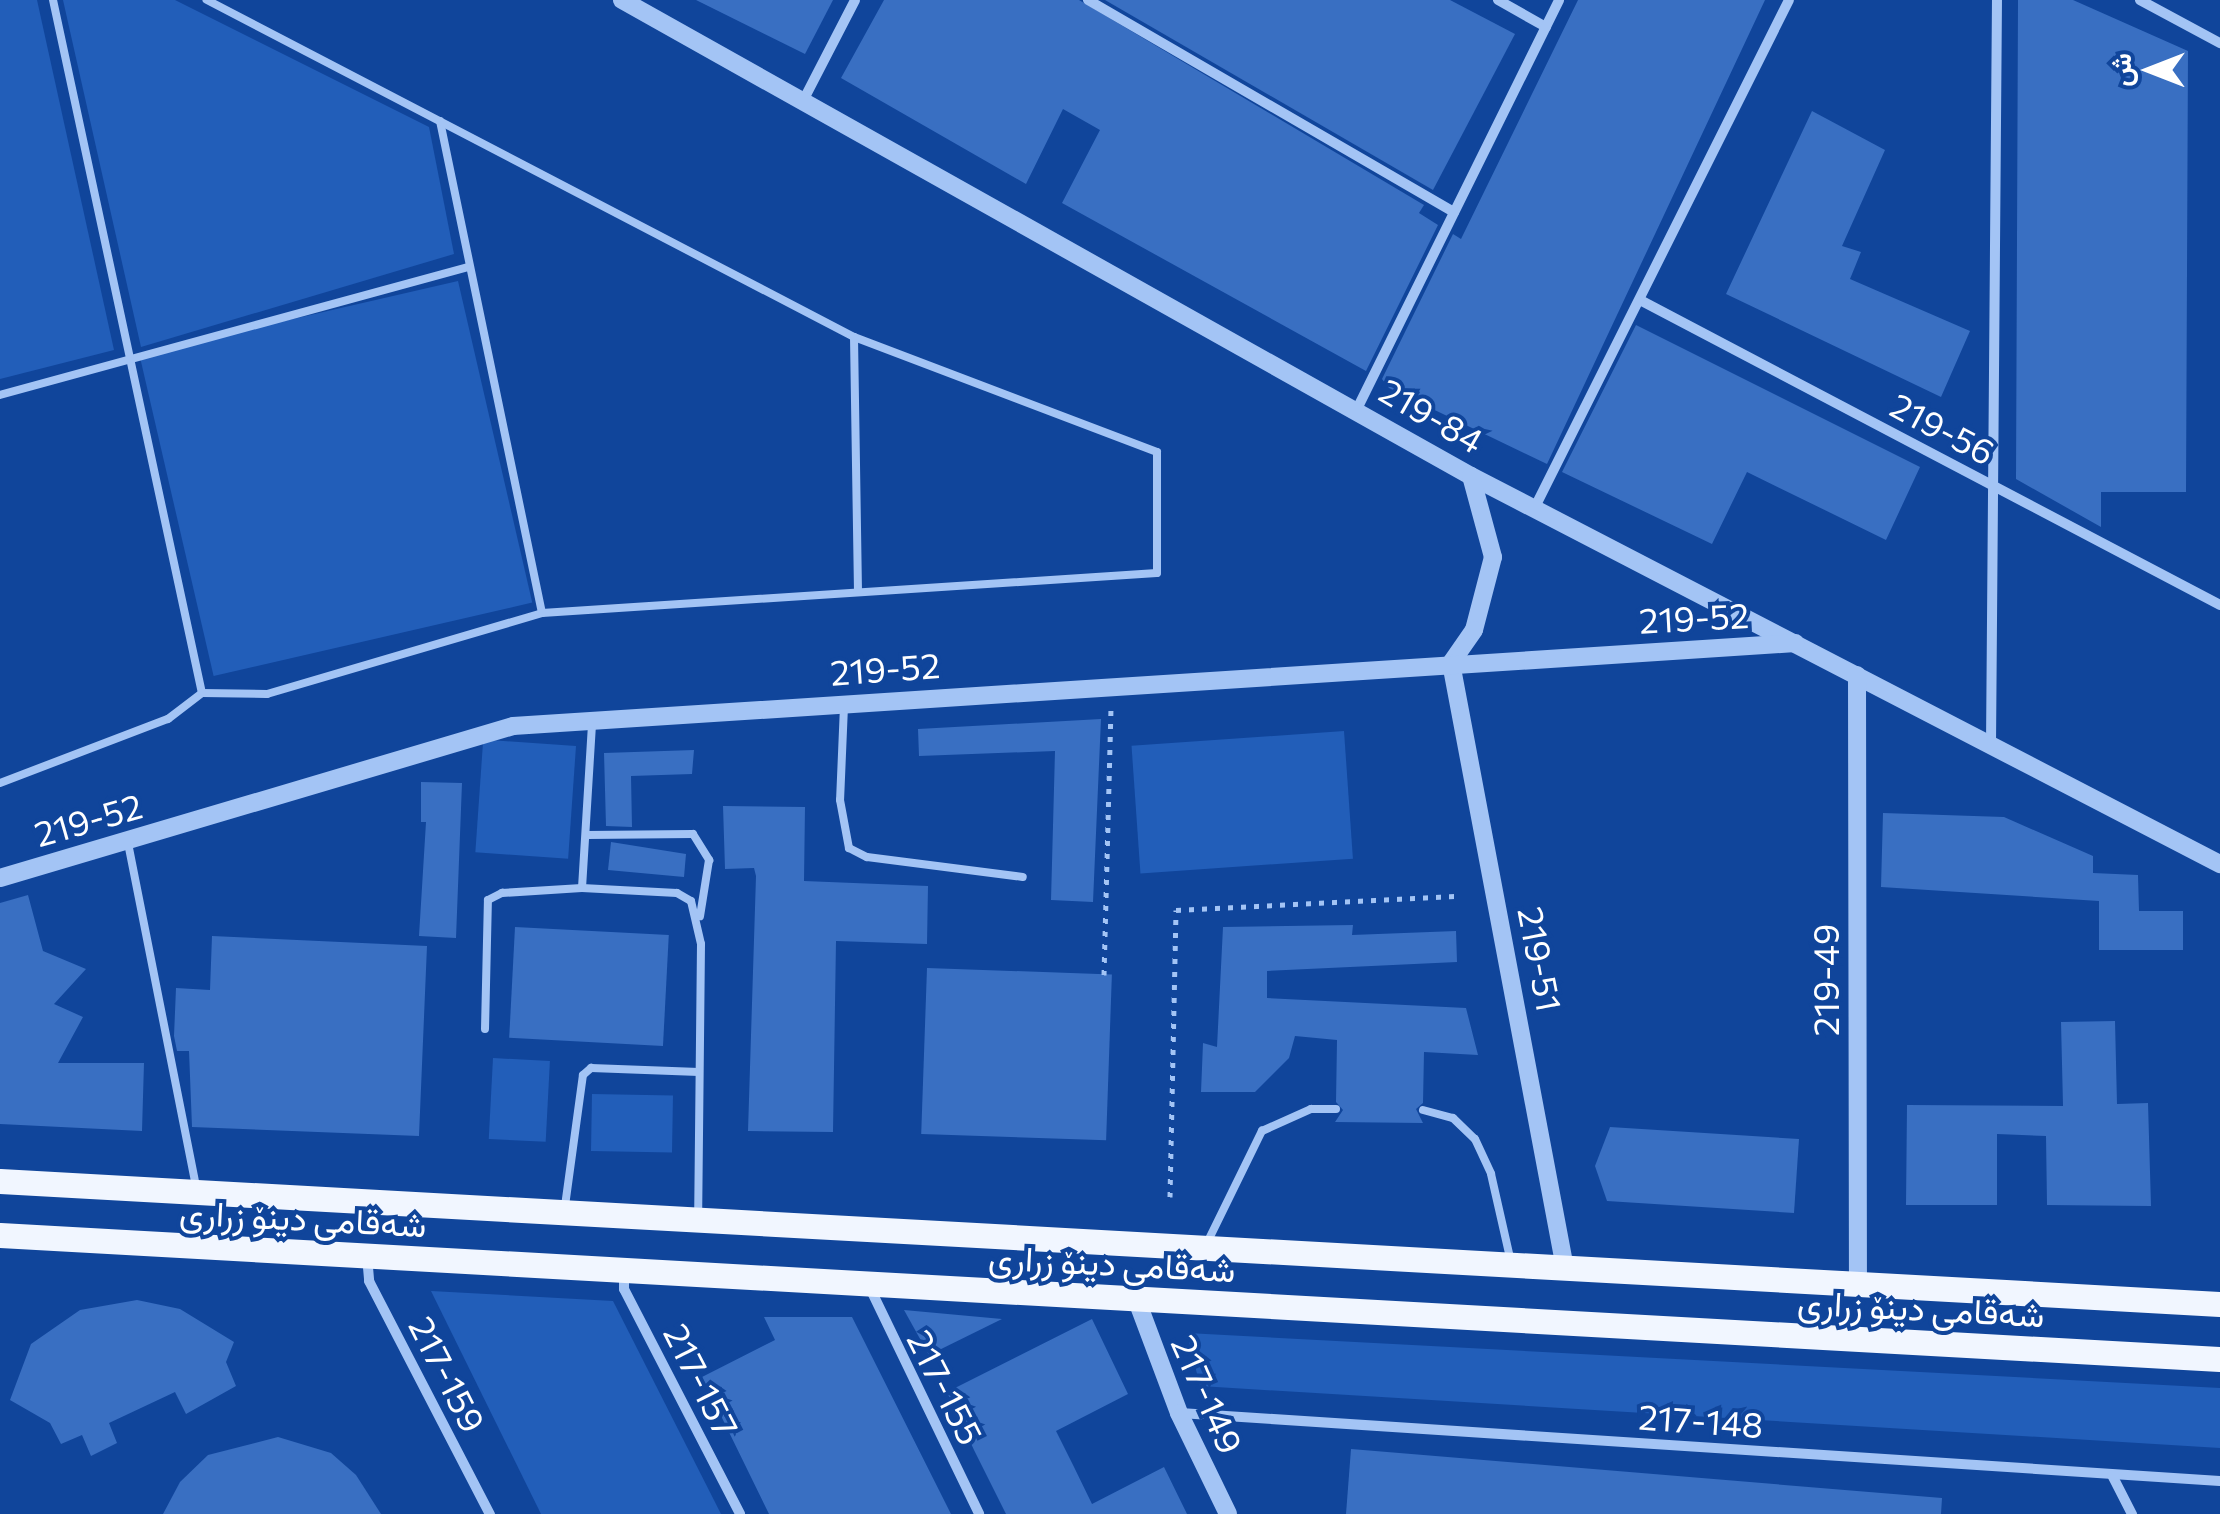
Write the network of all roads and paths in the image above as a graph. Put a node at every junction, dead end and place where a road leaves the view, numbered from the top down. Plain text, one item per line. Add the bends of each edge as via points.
1 (53, 0) edge
2 (207, 0) edge
3 (622, 0) edge
4 (855, 0) edge
5 (1088, 0) edge
6 (1498, 0) edge
7 (1559, 0) edge
8 (1788, 0) edge
9 (1998, 0) edge
10 (2140, 0) edge
11 (1546, 27) junction
12 (2220, 42) edge
13 (804, 100) junction
14 (440, 122) junction
15 (1454, 212) junction
16 (467, 267) junction
17 (1640, 300) junction
18 (854, 337) junction
19 (131, 359) junction
20 (0, 395) edge
21 (1356, 409) junction
22 (1470, 476) junction
23 (1992, 486) junction
24 (1534, 508) junction
25 (858, 591) junction
26 (2220, 605) edge
27 (542, 613) junction
28 (1795, 644) junction
29 (1451, 663) junction
30 (1857, 675) junction
31 (1112, 686) junction
32 (202, 693) junction
33 (844, 704) junction
34 (592, 720) junction
35 (1991, 745) junction
36 (0, 782) edge
37 (587, 835) junction
38 (128, 843) junction
39 (2220, 864) edge
40 (1023, 877) dead end
41 (0, 878) edge
42 (582, 888) junction
43 (1455, 896) dead end
44 (700, 920) junction
45 (1104, 976) dead end
46 (485, 1030) dead end
47 (699, 1072) junction
48 (1336, 1109) dead end
49 (1423, 1110) dead end
50 (0, 1181) edge
51 (197, 1193) junction
52 (1170, 1198) dead end
53 (564, 1216) junction
54 (698, 1223) junction
55 (0, 1235) edge
56 (1204, 1249) junction
57 (367, 1256) junction
58 (1512, 1265) junction
59 (1565, 1268) junction
60 (624, 1270) junction
61 (869, 1284) junction
62 (1858, 1284) junction
63 (1136, 1298) junction
64 (2220, 1304) edge
65 (2220, 1359) edge
66 (1179, 1413) junction
67 (2112, 1476) junction
68 (2220, 1481) edge
69 (490, 1514) edge
70 (740, 1514) edge
71 (979, 1514) edge
72 (1228, 1514) edge
73 (2132, 1514) edge

1 - 19 lane
2 - 14 lane
3 - 13 street, 219-84
4 - 13 street
5 - 15 street
6 - 11 street
7 - 11 street
8 - 17 street
9 - 23 street
10 - 12 street
11 - 15 street
13 - 21 street, 219-84
14 - 16 lane
14 - 18 lane
15 - 21 street
16 - 19 lane
16 - 27 lane
17 - 23 street, 219-56
17 - 24 street
18 - 25 lane
18 - 25 lane via 1157,452 1157,573
19 - 20 lane
19 - 32 lane
21 - 22 street, 219-84
22 - 24 street, 219-84
22 - 29 street via 1493,557 1474,630
23 - 26 street, 219-56
23 - 35 street
24 - 28 street, 219-84
25 - 27 lane
27 - 32 lane via 267,694
28 - 29 street, 219-52
28 - 30 street, 219-84
29 - 31 street, 219-52
29 - 59 street, 219-51
30 - 35 street, 219-84
30 - 62 street, 219-49
31 - 33 street, 219-52
31 - 45 path
32 - 36 lane via 168,719
33 - 34 street, 219-52
33 - 40 lane via 840,800 850,848 867,857
34 - 37 lane
34 - 38 street, 219-52 via 513,726
35 - 39 street, 219-84
37 - 42 lane
37 - 44 lane via 693,834 709,860
38 - 41 street, 219-52
38 - 51 lane
42 - 44 lane via 677,894 691,901
42 - 46 lane via 502,893 488,900
43 - 52 path via 1176,910
44 - 47 lane
47 - 53 lane via 592,1068 583,1075
47 - 54 lane
48 - 56 lane via 1310,1109 1262,1131
49 - 58 lane via 1453,1118 1475,1138 1491,1174
50 - 51 main road, شەقامی دینۆ زراری
51 - 53 main road, شەقامی دینۆ زراری
53 - 54 main road, شەقامی دینۆ زراری
54 - 56 main road, شەقامی دینۆ زراری
55 - 57 main road, شەقامی دینۆ زراری
56 - 58 main road, شەقامی دینۆ زراری
57 - 60 main road, شەقامی دینۆ زراری
57 - 69 street, 217-159 via 369,1281
58 - 59 main road, شەقامی دینۆ زراری
59 - 62 main road, شەقامی دینۆ زراری
60 - 61 main road, شەقامی دینۆ زراری
60 - 70 street, 217-157 via 624,1289
61 - 63 main road, شەقامی دینۆ زراری
61 - 71 street, 217-155
62 - 64 main road, شەقامی دینۆ زراری
63 - 65 main road, شەقامی دینۆ زراری
63 - 66 street, 217-149
66 - 67 street, 217-148
66 - 72 street, 217-149
67 - 68 street, 217-148
67 - 73 street

